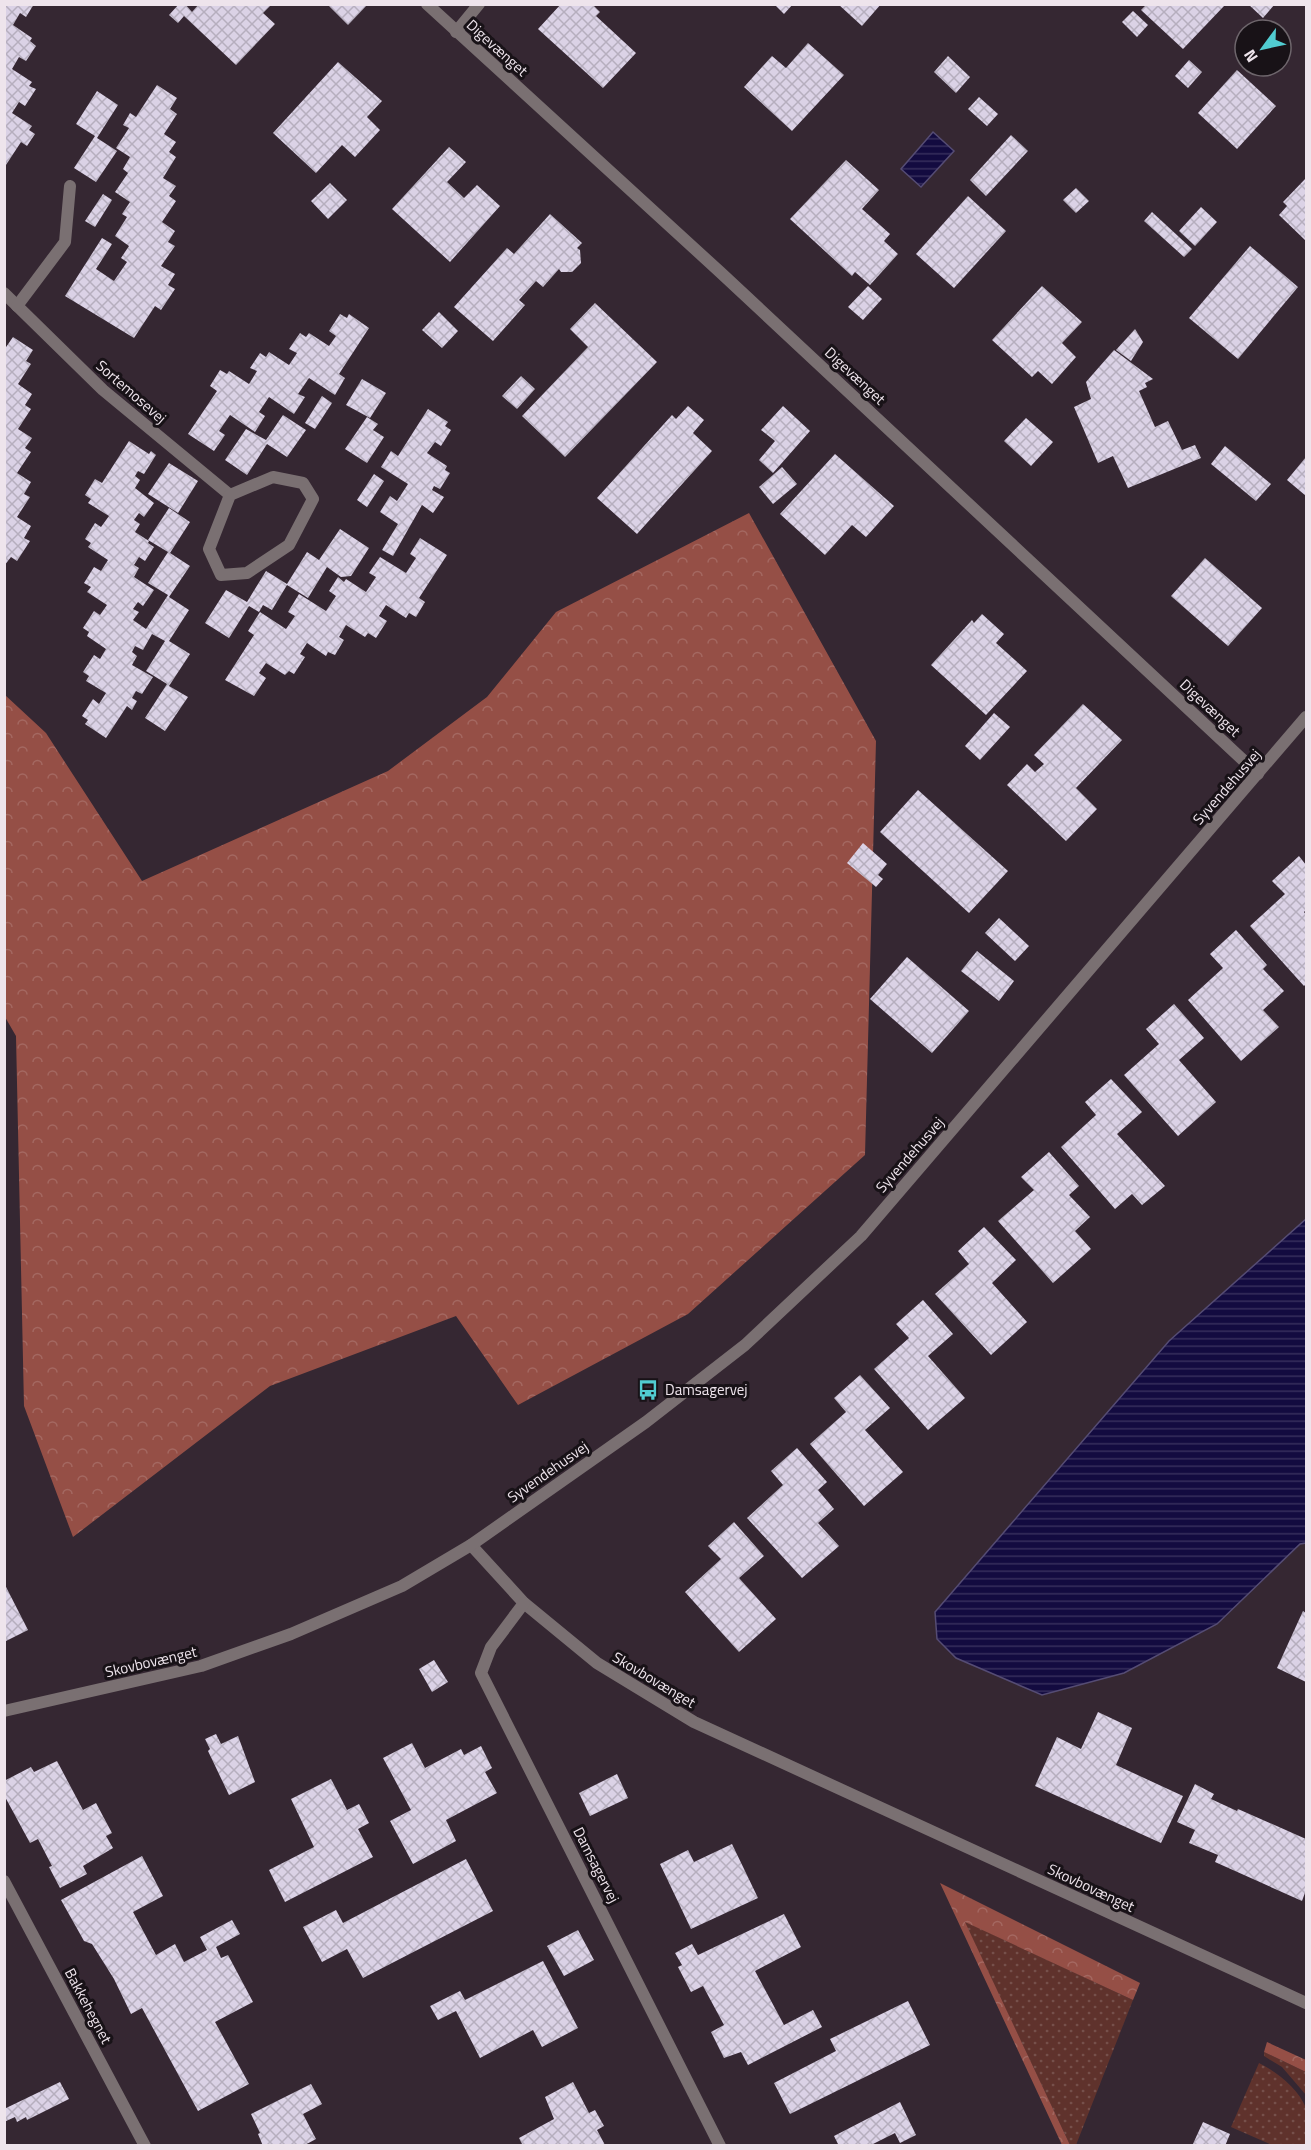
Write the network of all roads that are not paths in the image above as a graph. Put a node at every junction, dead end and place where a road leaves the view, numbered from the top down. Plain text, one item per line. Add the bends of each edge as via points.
1 (427, 4) edge
2 (479, 4) edge
3 (456, 32) junction
4 (70, 186) dead end
5 (4, 293) edge
6 (17, 306) junction
7 (230, 495) junction
8 (1306, 717) edge
9 (1258, 774) junction
10 (471, 1545) junction
11 (524, 1603) junction
12 (4, 1711) edge
13 (4, 1881) edge
14 (1306, 2003) edge
15 (145, 2145) edge
16 (720, 2145) edge

1 - 3 street, Digevænget
2 - 3 street
3 - 9 street, Digevænget via 720,272
4 - 6 street via 65,242
5 - 6 street, Sortemosevej
6 - 7 street, Sortemosevej via 102,390
7 - 7 street via 209,549 221,575 247,573 289,545 313,499 303,483 273,477
8 - 9 street, Syvendehusvej
9 - 10 street, Syvendehusvej via 861,1236 745,1345 646,1422
10 - 11 street, Skovbovænget
10 - 12 street, Skovbovænget via 402,1586 291,1635 201,1666
11 - 14 street, Skovbovænget via 597,1663 694,1722
11 - 16 street, Damsagervej via 491,1647 481,1673
13 - 15 street, Bakkehegnet

